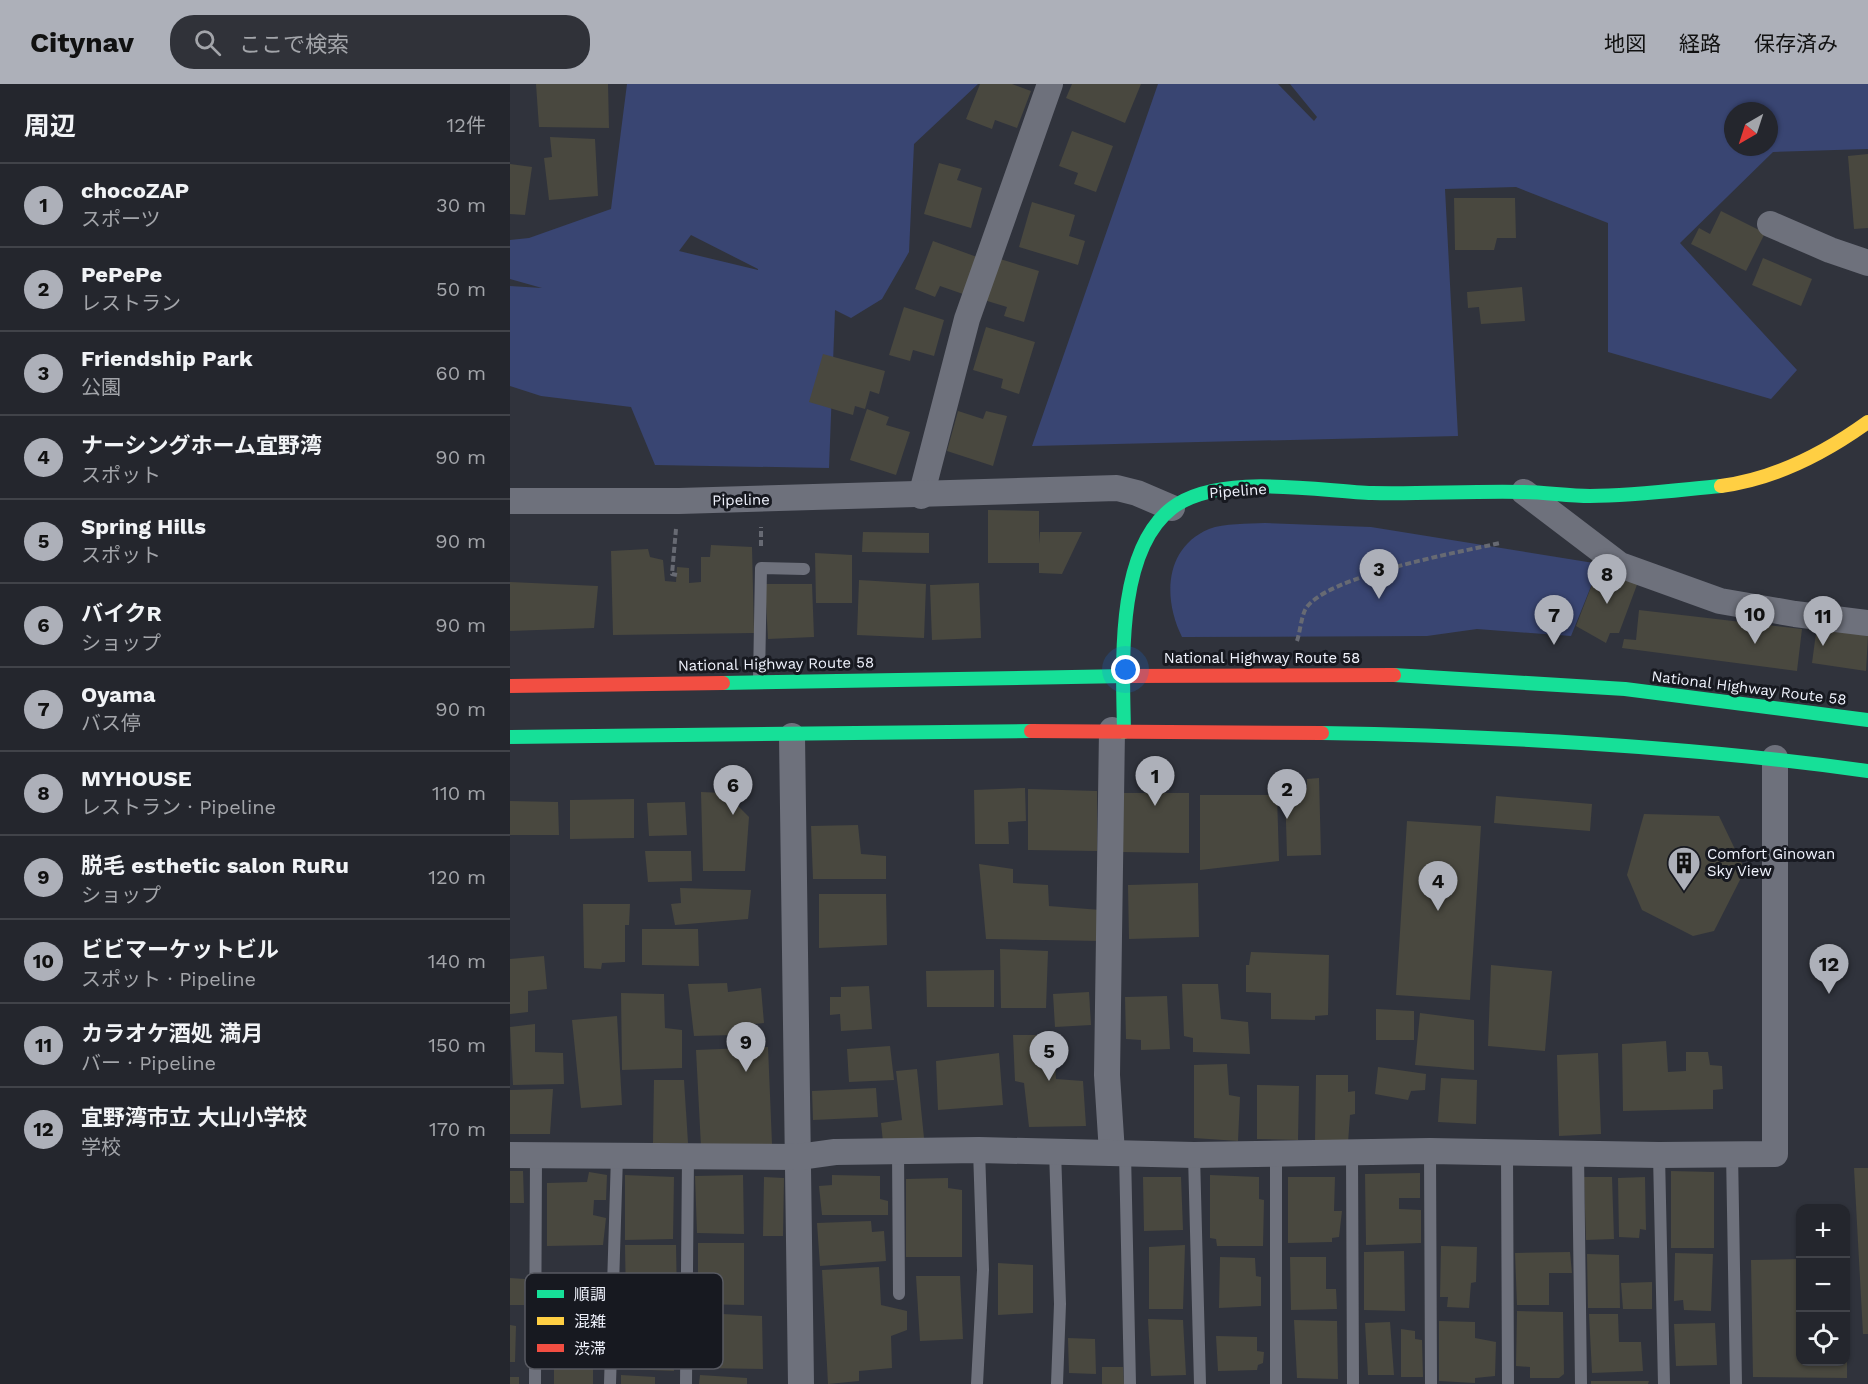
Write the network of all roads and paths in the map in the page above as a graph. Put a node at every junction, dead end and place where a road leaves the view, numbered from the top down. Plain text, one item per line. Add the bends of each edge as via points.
1 (1050, 84) edge
2 (1770, 224) dead end
3 (1868, 262) edge
4 (1868, 422) edge
5 (1524, 492) junction
6 (921, 496) junction
7 (510, 501) edge
8 (679, 501) junction
9 (1172, 508) junction
10 (761, 522) dead end
11 (1500, 543) dead end
12 (761, 550) dead end
13 (804, 569) dead end
14 (677, 575) dead end
15 (1868, 623) edge
16 (1297, 641) dead end
17 (1124, 676) junction
18 (759, 681) junction
19 (510, 686) edge
20 (1868, 720) edge
21 (1118, 731) junction
22 (792, 736) junction
23 (510, 737) edge
24 (1775, 758) junction
25 (1868, 771) edge
26 (979, 1149) junction
27 (1055, 1150) junction
28 (898, 1151) junction
29 (1430, 1151) junction
30 (1732, 1152) junction
31 (1118, 1153) junction
32 (1507, 1153) junction
33 (1578, 1153) junction
34 (1275, 1154) junction
35 (1352, 1154) junction
36 (510, 1155) edge
37 (537, 1155) junction
38 (1194, 1155) junction
39 (1659, 1155) junction
40 (617, 1156) junction
41 (688, 1157) junction
42 (799, 1158) junction
43 (536, 1273) edge
44 (613, 1273) edge
45 (687, 1273) edge
46 (899, 1294) dead end
47 (535, 1369) edge
48 (610, 1369) edge
49 (686, 1369) edge
50 (535, 1384) edge
51 (610, 1384) edge
52 (686, 1384) edge
53 (801, 1384) edge
54 (978, 1384) edge
55 (1057, 1384) edge
56 (1130, 1384) edge
57 (1200, 1384) edge
58 (1276, 1384) edge
59 (1353, 1384) edge
60 (1431, 1384) edge
61 (1508, 1384) edge
62 (1581, 1384) edge
63 (1664, 1384) edge
64 (1736, 1384) edge

1 - 6 street via 967,319
2 - 3 street
4 - 5 main road, Pipeline via 1843,441 1794,466 1738,483 1597,496
5 - 9 main road, Pipeline via 1249,488 1204,493
5 - 15 street via 1620,565 1720,601
6 - 8 street, Pipeline
6 - 9 street, Pipeline via 1117,488
7 - 8 street, Pipeline
8 - 14 path via 672,574
9 - 17 main road via 1138,560 1129,603
10 - 12 path
11 - 16 path via 1367,575 1326,592 1306,609
13 - 18 lane via 760,568
17 - 18 main road, National Highway Route 58
17 - 20 main road, National Highway Route 58 via 1339,673 1463,677 1625,689
17 - 21 main road
18 - 19 main road, National Highway Route 58
21 - 22 main road
21 - 24 main road via 1496,738
21 - 31 street via 1107,1075
22 - 23 main road
22 - 42 street
24 - 25 main road
24 - 30 street via 1774,1154
26 - 27 street
26 - 28 street
26 - 54 lane via 983,1270
27 - 31 street
27 - 55 lane via 1060,1304
28 - 42 street via 835,1152
28 - 46 lane
29 - 32 street
29 - 35 street
29 - 60 lane
30 - 39 street
30 - 64 lane
31 - 38 street
31 - 56 lane
32 - 33 street
32 - 61 lane
33 - 39 street
33 - 62 lane
34 - 35 street
34 - 38 street
34 - 58 lane
35 - 59 lane
36 - 37 street
37 - 40 street
37 - 43 lane
38 - 57 lane
39 - 63 lane
40 - 41 street
40 - 44 lane
41 - 42 street
41 - 45 lane
42 - 53 street
47 - 50 lane
48 - 51 lane
49 - 52 lane

